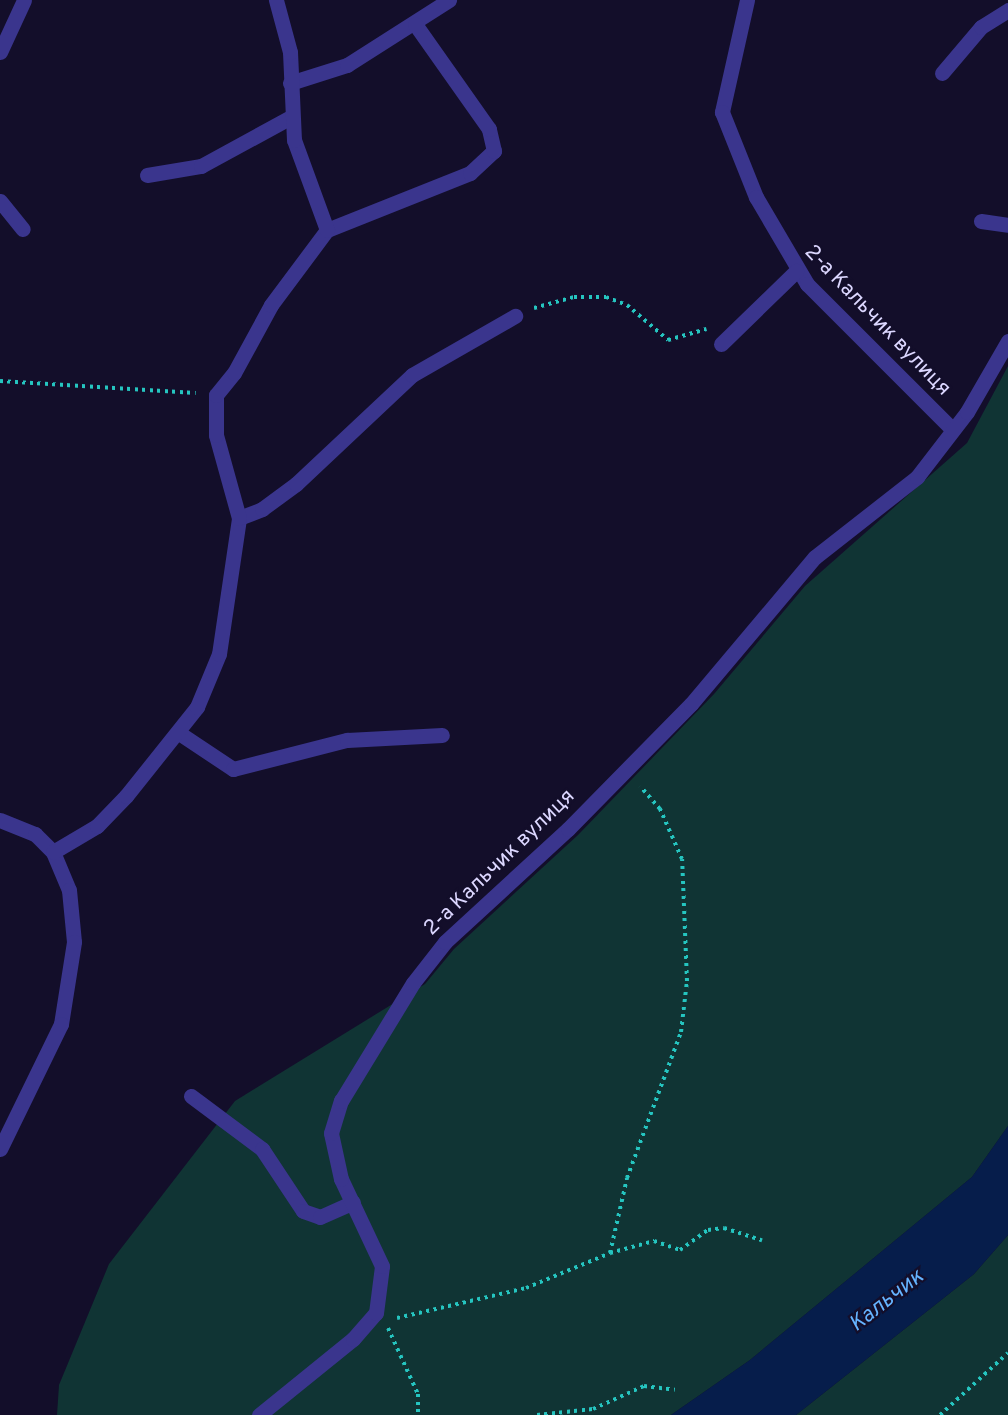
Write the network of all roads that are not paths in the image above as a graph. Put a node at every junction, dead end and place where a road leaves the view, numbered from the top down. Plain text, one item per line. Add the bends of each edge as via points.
1 (24, 0) edge
2 (276, 0) edge
3 (449, 0) edge
4 (747, 0) edge
5 (1008, 10) edge
6 (416, 24) junction
7 (0, 52) edge
8 (942, 73) dead end
9 (290, 83) junction
10 (290, 118) junction
11 (147, 175) dead end
12 (0, 201) edge
13 (981, 220) dead end
14 (1008, 225) edge
15 (23, 229) dead end
16 (327, 230) junction
17 (796, 271) junction
18 (515, 316) road end
19 (1008, 341) edge
20 (720, 344) road end
21 (953, 430) junction
22 (239, 518) junction
23 (179, 733) junction
24 (442, 735) dead end
25 (0, 820) edge
26 (53, 852) junction
27 (190, 1096) dead end
28 (0, 1149) edge
29 (353, 1202) junction
30 (259, 1415) edge

1 - 7 street
2 - 9 street via 290,52
3 - 6 street
4 - 17 street, 2-а Кальчик вулиця via 723,112 756,196
5 - 8 street via 981,27
6 - 9 street via 347,64
6 - 16 street via 489,129 494,150 470,173
9 - 10 street
10 - 11 street via 201,166
10 - 16 street
12 - 15 street
13 - 14 street
16 - 22 street via 271,305 234,373 216,395 216,435
17 - 20 street
17 - 21 street, 2-а Кальчик вулиця
18 - 22 street via 412,375 283,495
19 - 21 street, 2-а Кальчик вулиця
21 - 29 street, 2-а Кальчик вулиця via 917,477 815,557 706,687 626,770 445,942 401,1003 334,1119 334,1157
22 - 23 street via 219,654 207,690
23 - 24 street via 233,769 368,737
23 - 26 street via 97,826
25 - 26 street via 35,834
26 - 28 street via 74,911 70,985 54,1042
27 - 29 street via 253,1140 303,1212 320,1217
29 - 30 street, 2-а Кальчик вулиця via 382,1266 376,1313

